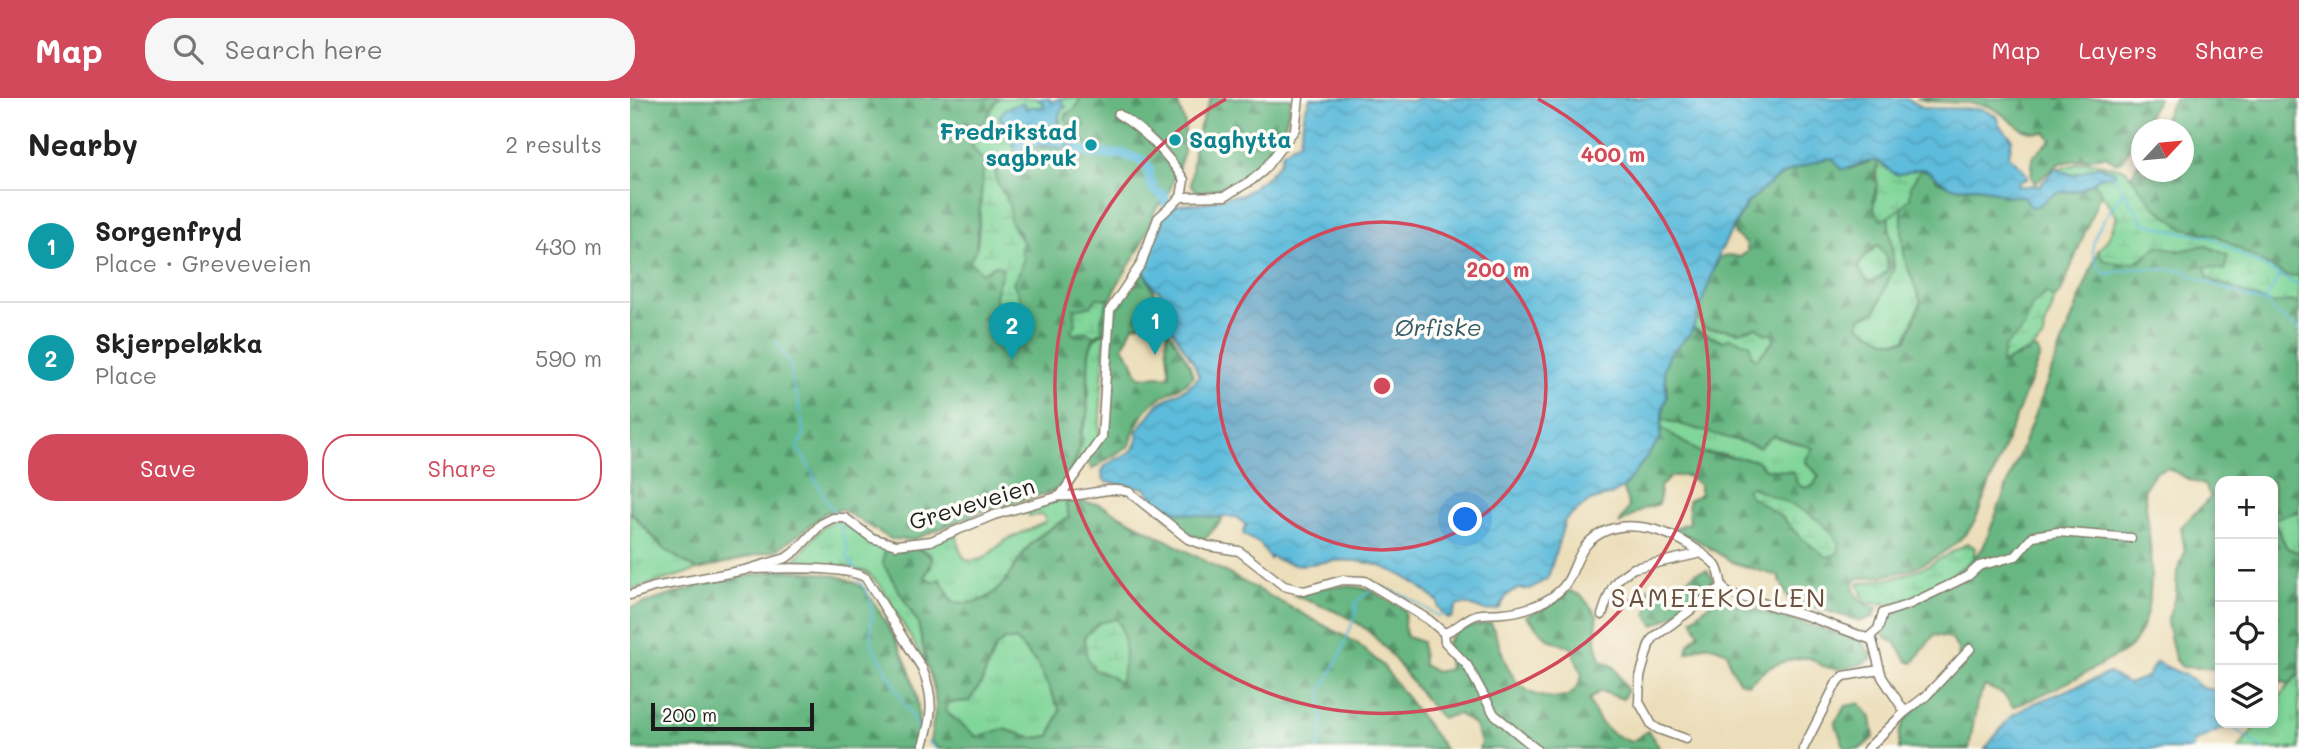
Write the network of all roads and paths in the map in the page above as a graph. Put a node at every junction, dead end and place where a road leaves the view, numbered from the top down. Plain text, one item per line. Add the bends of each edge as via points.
1 (1300, 98) edge
2 (1118, 114) dead end
3 (1181, 197) junction
4 (1060, 496) junction
5 (2131, 538) dead end
6 (1702, 553) junction
7 (745, 570) junction
8 (1722, 587) junction
9 (630, 595) edge
10 (1602, 615) dead end
11 (1441, 631) junction
12 (1869, 637) junction
13 (1970, 649) dead end
14 (1879, 670) junction
15 (1905, 712) junction
16 (1686, 739) dead end
17 (922, 749) edge
18 (1536, 749) edge
19 (1803, 749) edge
20 (1867, 749) edge

1 - 3 street via 1291,137 1263,171 1225,196
2 - 3 street via 1147,136 1177,169 1184,180
3 - 4 street, Greveveien via 1157,220 1141,264 1111,310 1102,437
4 - 7 street, Greveveien via 994,515 931,541 896,545 872,538 845,518 833,518 790,555
4 - 11 street via 1129,492 1188,539 1239,551 1278,583 1304,591 1355,579 1375,587
5 - 12 street via 2040,533 2016,556 1979,566 1968,576 1883,613 1878,629
6 - 8 street via 1718,567
6 - 10 street via 1625,573 1611,587
6 - 11 street via 1658,530 1613,529 1587,545 1567,584 1555,595 1511,612 1476,615
7 - 9 street, Greveveien
7 - 17 street, Greveveien via 838,570 866,578 922,668 932,717
8 - 12 street via 1731,595
8 - 16 street via 1654,637 1640,677 1640,702 1652,725
11 - 18 street via 1445,642 1467,665 1494,714
12 - 14 street
13 - 15 street
14 - 15 street
14 - 19 street via 1844,676 1837,682
15 - 20 street

